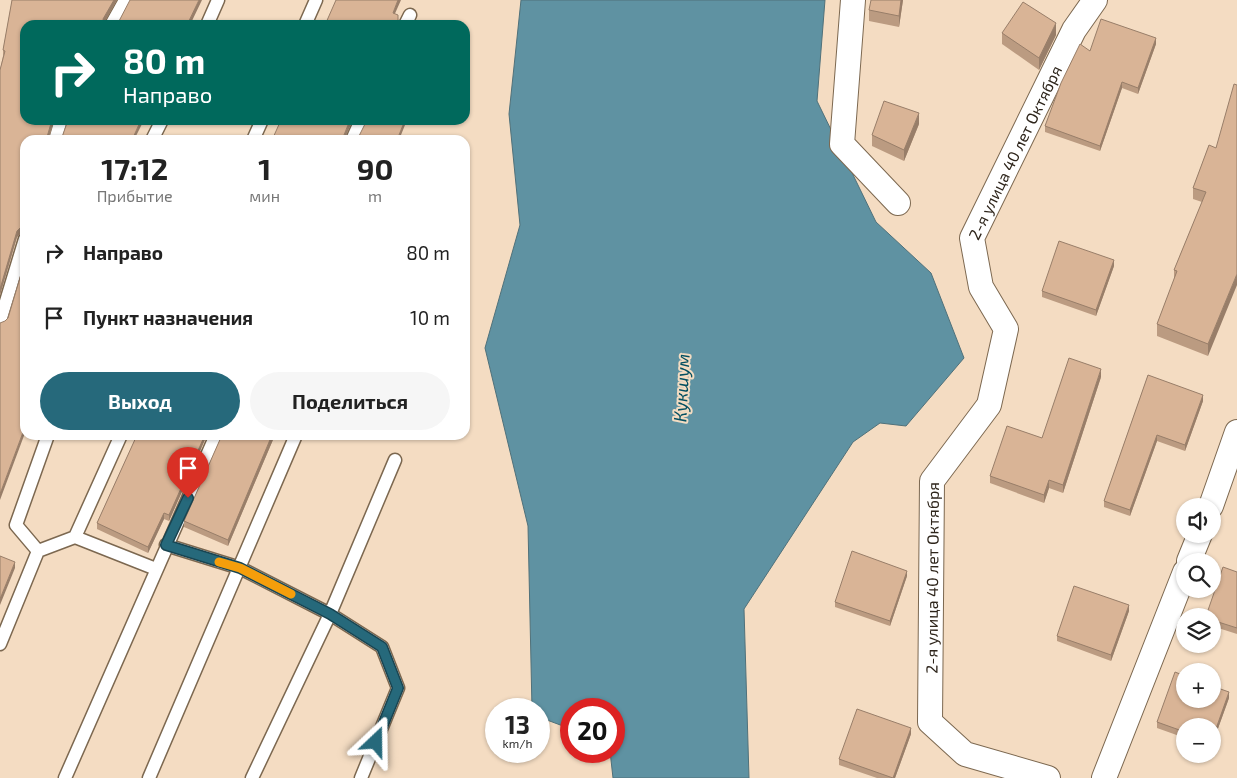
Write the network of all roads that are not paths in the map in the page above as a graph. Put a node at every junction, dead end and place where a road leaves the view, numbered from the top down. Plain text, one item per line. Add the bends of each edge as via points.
1 (125, 0) edge
2 (218, 0) edge
3 (316, 0) edge
4 (853, 0) edge
5 (1095, 0) edge
6 (114, 20) edge
7 (208, 20) edge
8 (306, 20) edge
9 (898, 203) dead end
10 (20, 255) edge
11 (0, 321) edge
12 (1237, 432) edge
13 (46, 440) edge
14 (119, 440) edge
15 (214, 440) edge
16 (294, 440) edge
17 (395, 460) dead end
18 (1230, 477) edge
19 (1216, 498) edge
20 (75, 537) junction
21 (166, 545) junction
22 (38, 551) junction
23 (240, 568) junction
24 (156, 569) junction
25 (1176, 595) edge
26 (330, 614) junction
27 (0, 644) edge
28 (65, 778) edge
29 (149, 778) edge
30 (252, 778) edge
31 (360, 778) edge
32 (1048, 778) edge
33 (1104, 778) edge

1 - 6 lane
2 - 7 lane
3 - 8 lane
4 - 9 street via 842,144
5 - 32 street, 2-я улица 40 лет Октября via 1074,30 972,238 981,287 1006,329 989,404 932,480 930,722 965,754
10 - 11 lane
12 - 18 street
13 - 22 lane via 16,526
14 - 20 lane
15 - 21 lane
16 - 23 lane
17 - 26 lane
18 - 19 street
20 - 22 lane
20 - 24 lane
21 - 23 lane
21 - 24 lane
22 - 27 lane
23 - 26 lane
23 - 29 lane
24 - 28 lane
25 - 33 street
26 - 30 lane
26 - 31 lane via 382,647 398,688

